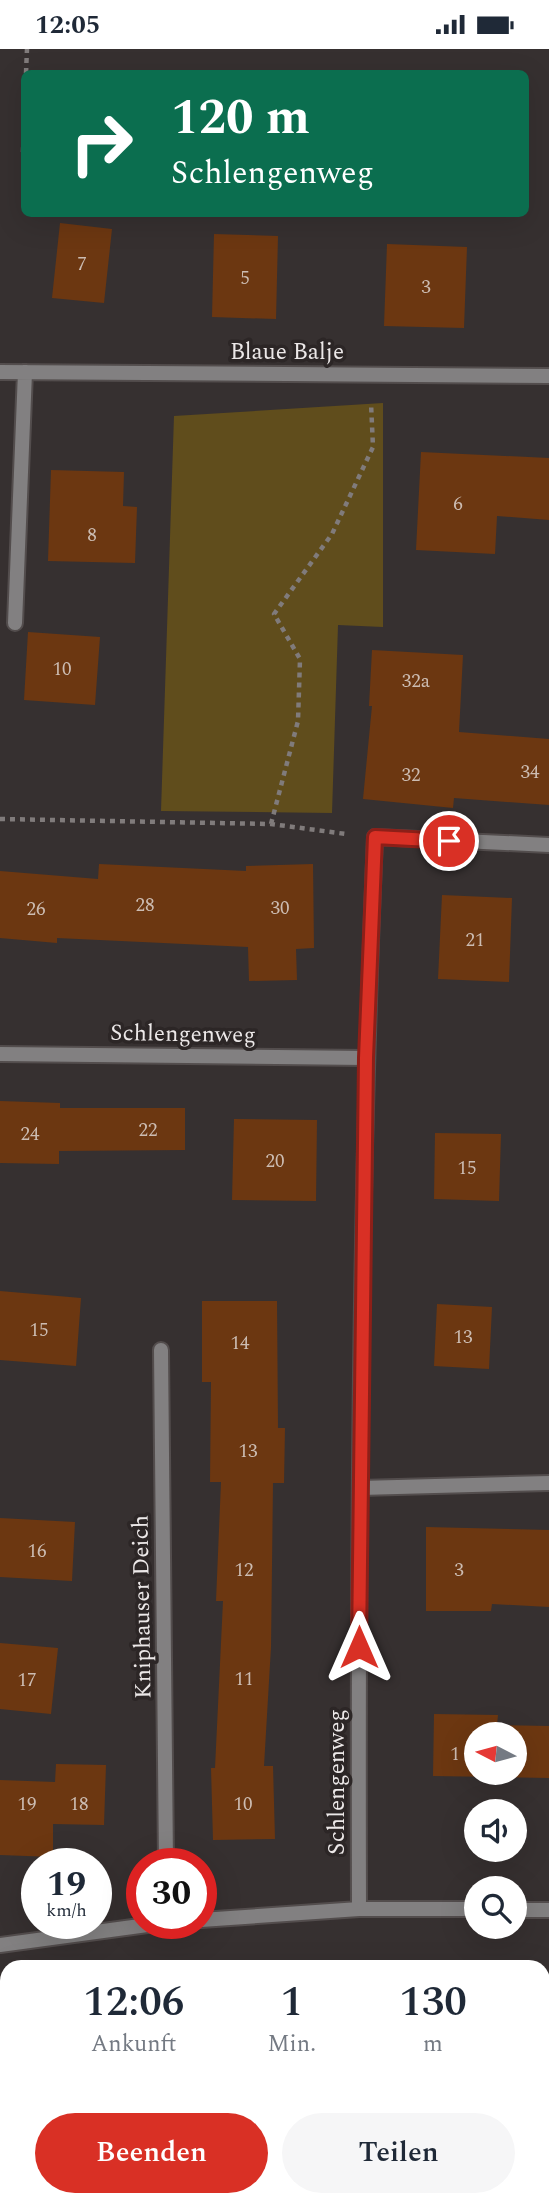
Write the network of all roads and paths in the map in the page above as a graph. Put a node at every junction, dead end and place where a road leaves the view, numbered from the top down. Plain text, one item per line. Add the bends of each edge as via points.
1 (27, 49) edge
2 (26, 70) edge
3 (0, 372) edge
4 (25, 372) junction
5 (369, 375) junction
6 (549, 376) edge
7 (15, 623) dead end
8 (0, 819) edge
9 (271, 824) junction
10 (375, 837) junction
11 (549, 845) edge
12 (0, 1054) edge
13 (366, 1058) junction
14 (161, 1350) dead end
15 (549, 1483) edge
16 (360, 1488) junction
17 (166, 1848) edge
18 (359, 1909) junction
19 (464, 1909) edge
20 (527, 1910) edge
21 (549, 1910) edge
22 (217, 1919) edge
23 (126, 1928) edge
24 (0, 1945) edge

1 - 2 path
3 - 4 street, Blaue Balje
4 - 5 street, Blaue Balje
4 - 7 street
5 - 6 street, Blaue Balje
5 - 9 path via 373,447 332,534 274,614 300,659 298,722
8 - 9 path
9 - 10 path
10 - 11 street
10 - 13 street, Schlengenweg
12 - 13 street, Schlengenweg
13 - 16 street, Schlengenweg
14 - 17 street, Kniphauser Deich
15 - 16 street
16 - 18 street, Schlengenweg
18 - 19 street
18 - 22 street
20 - 21 street
23 - 24 street

